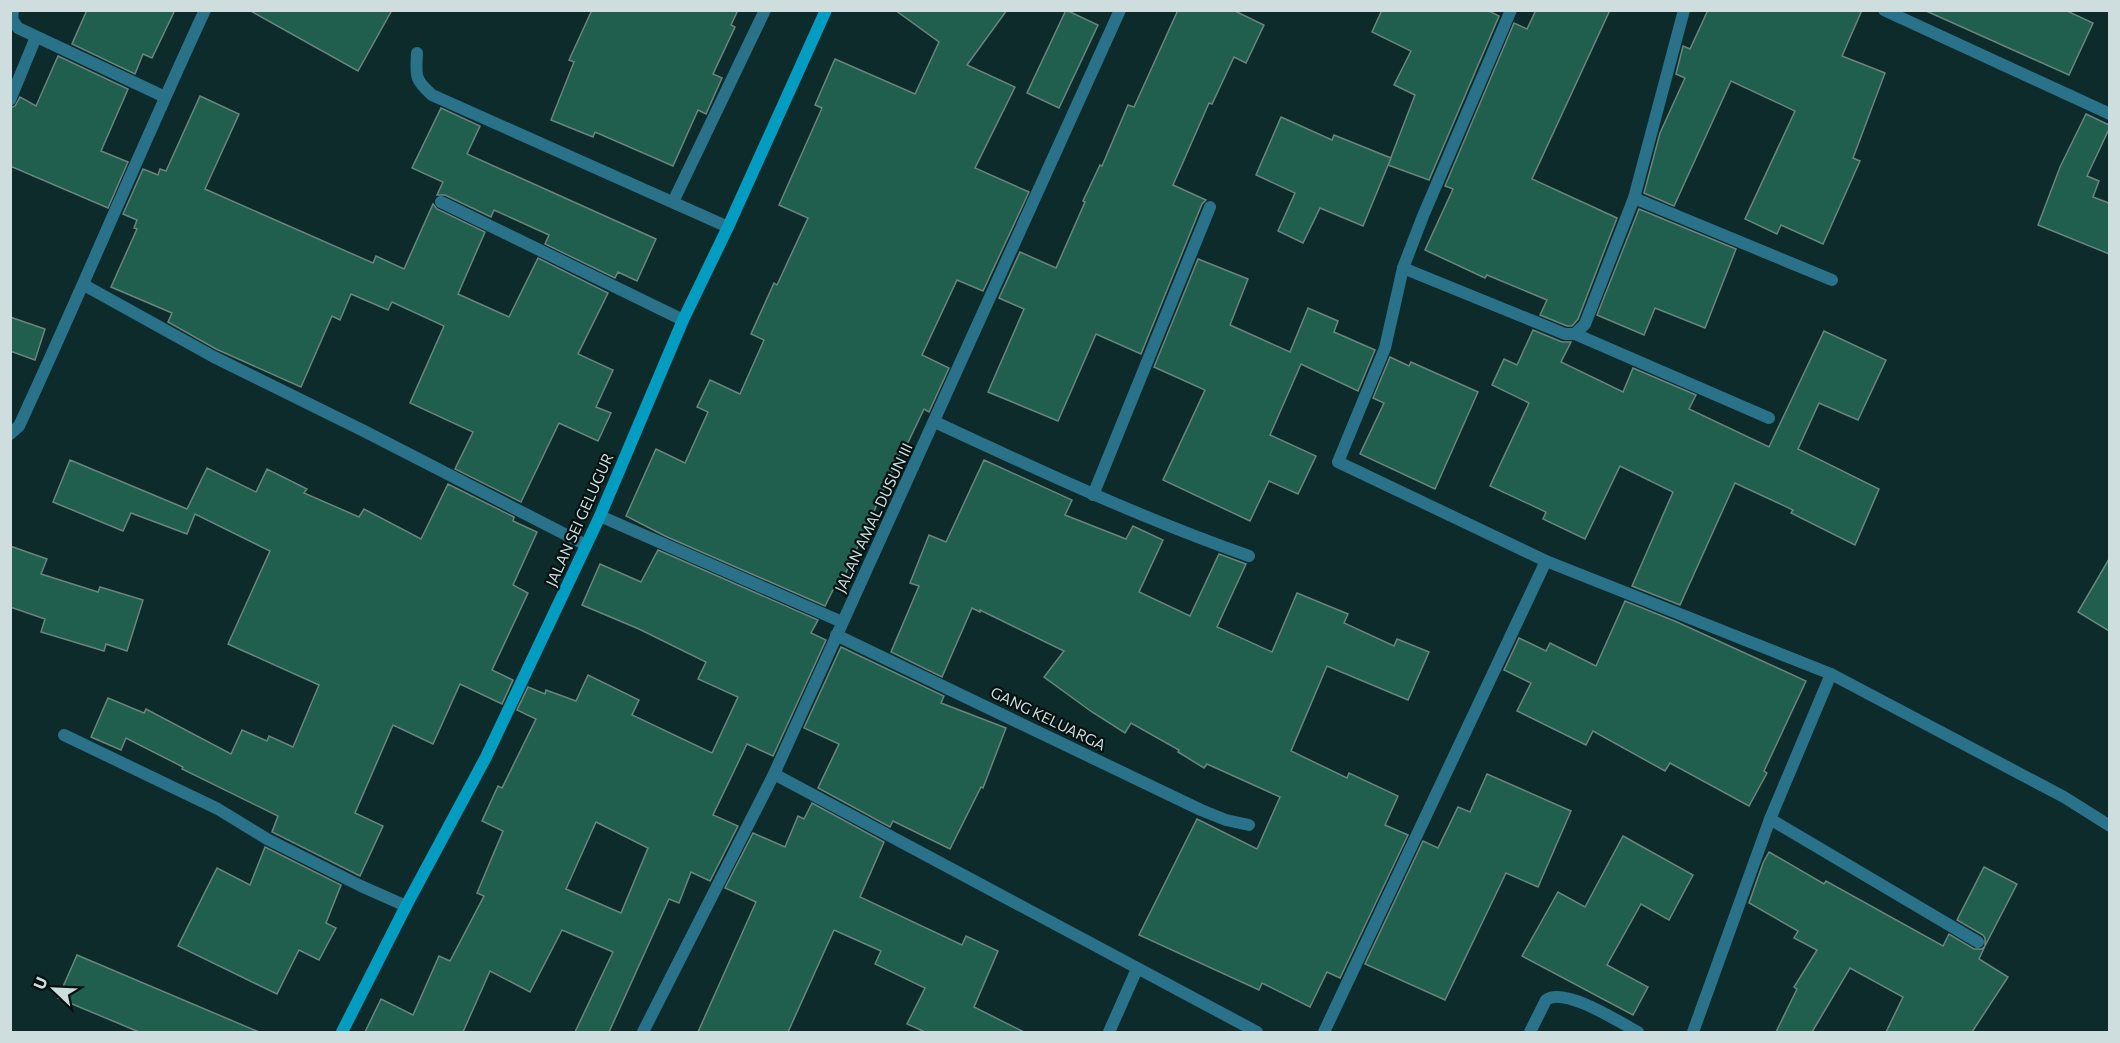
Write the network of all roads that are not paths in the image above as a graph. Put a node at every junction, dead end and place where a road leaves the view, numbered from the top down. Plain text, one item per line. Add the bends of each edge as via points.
1 (13, 10) edge
2 (205, 10) edge
3 (765, 10) edge
4 (826, 10) edge
5 (1120, 10) edge
6 (1511, 10) edge
7 (1684, 10) edge
8 (1884, 10) edge
9 (36, 37) junction
10 (417, 53) dead end
11 (165, 97) junction
12 (10, 100) edge
13 (2109, 114) edge
14 (1634, 198) junction
15 (441, 202) dead end
16 (673, 202) junction
17 (1210, 207) dead end
18 (728, 227) junction
19 (1403, 268) junction
20 (1832, 280) dead end
21 (84, 285) junction
22 (683, 320) junction
23 (1575, 334) junction
24 (1769, 418) dead end
25 (935, 422) junction
26 (10, 434) edge
27 (1093, 495) junction
28 (600, 516) junction
29 (586, 545) junction
30 (1249, 556) dead end
31 (1546, 561) junction
32 (842, 622) junction
33 (836, 634) junction
34 (1832, 674) junction
35 (64, 735) dead end
36 (774, 774) junction
37 (1770, 819) junction
38 (1249, 825) dead end
39 (2109, 826) edge
40 (406, 906) junction
41 (1978, 942) dead end
42 (1137, 969) junction
43 (342, 1032) edge
44 (643, 1032) edge
45 (1110, 1032) edge
46 (1257, 1032) edge
47 (1324, 1032) edge
48 (1530, 1032) edge
49 (1638, 1032) edge
50 (1693, 1032) edge

1 - 9 street via 12,19 18,28
2 - 11 street
3 - 16 street
4 - 18 main road, JALAN SEI GELUGUR
5 - 25 street, JALAN AMAL DUSUN III
6 - 19 street
7 - 14 street
8 - 13 street
9 - 11 street
9 - 12 street
10 - 16 street via 418,83 432,95
11 - 21 street
14 - 20 street
14 - 23 street via 1585,324
15 - 22 street
16 - 18 street
17 - 27 street
18 - 22 main road, JALAN SEI GELUGUR
19 - 23 street via 1565,334
19 - 31 street via 1385,348 1338,462
21 - 26 street via 19,426
21 - 29 street via 214,357
22 - 28 main road, JALAN SEI GELUGUR
23 - 24 street
25 - 27 street
25 - 32 street, JALAN AMAL DUSUN III
27 - 30 street
28 - 29 main road, JALAN SEI GELUGUR
28 - 32 street
29 - 40 main road, JALAN SEI GELUGUR via 486,758
31 - 34 street
31 - 47 street
32 - 33 street, JALAN AMAL DUSUN III
33 - 36 street, JALAN AMAL DUSUN III
33 - 38 street, GANG KELUARGA via 1201,810
34 - 37 street
34 - 39 street via 2064,797
35 - 40 street via 218,809 267,840
36 - 42 street
36 - 44 street, JALAN AMAL DUSUN III
37 - 41 street
37 - 50 street
40 - 43 main road, JALAN SEI GELUGUR
42 - 45 street
42 - 46 street
48 - 49 street via 1546,1000 1557,995

